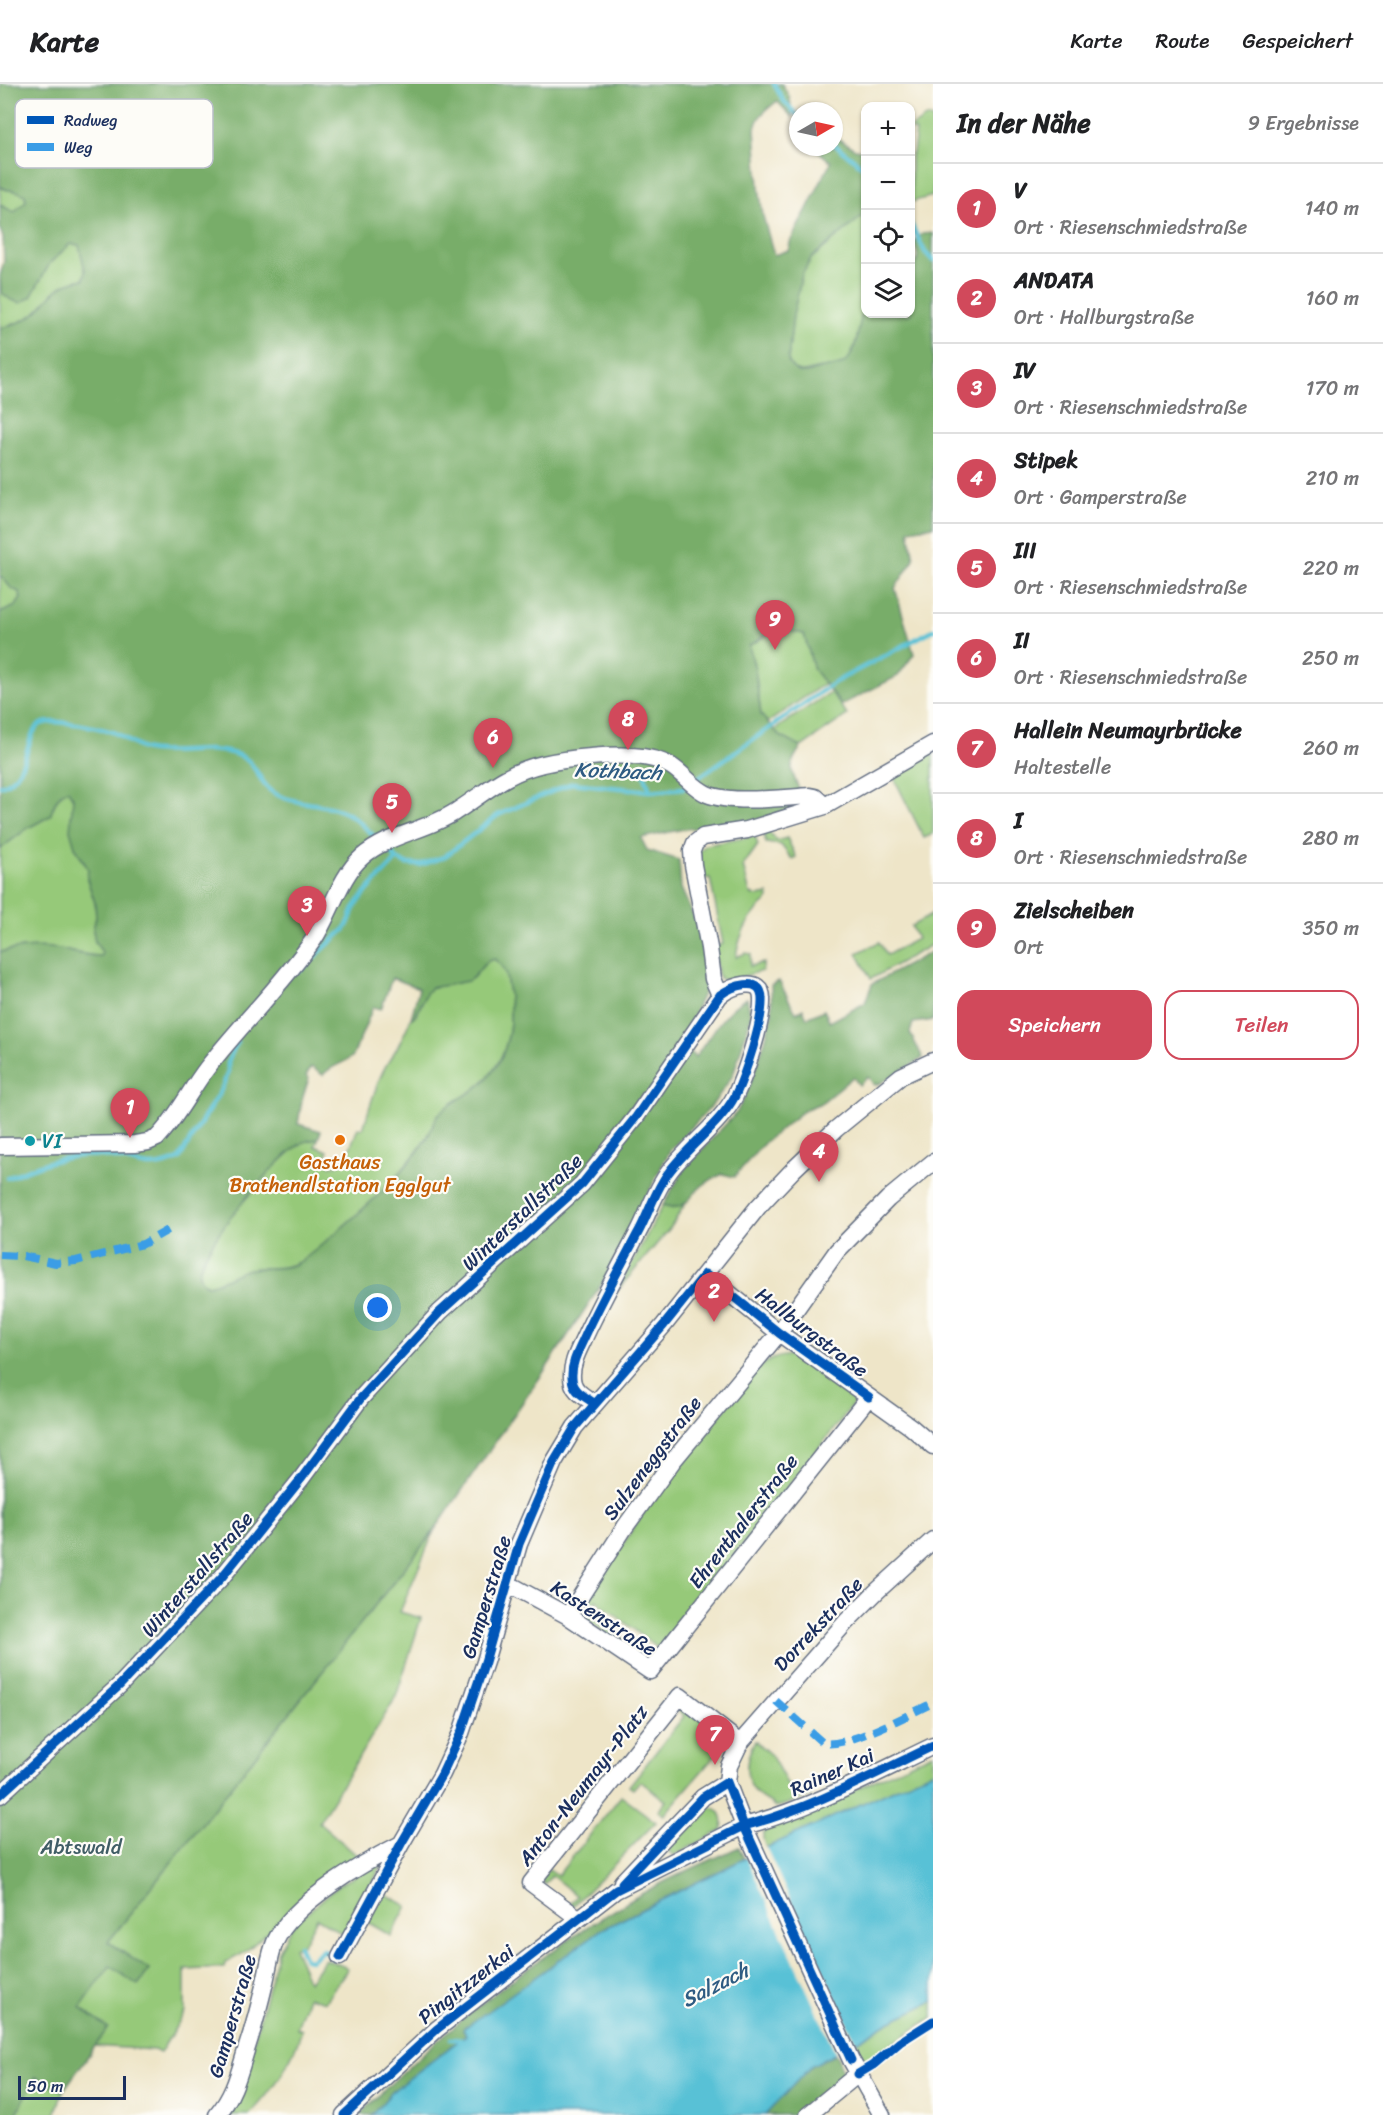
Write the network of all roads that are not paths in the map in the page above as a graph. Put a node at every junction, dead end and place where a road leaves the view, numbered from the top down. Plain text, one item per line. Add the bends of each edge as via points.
1 (933, 744) edge
2 (825, 806) junction
3 (720, 994) junction
4 (933, 1060) edge
5 (0, 1146) edge
6 (933, 1162) edge
7 (705, 1274) junction
8 (779, 1333) junction
9 (869, 1397) junction
10 (594, 1403) junction
11 (933, 1446) edge
12 (933, 1540) edge
13 (507, 1583) junction
14 (568, 1616) junction
15 (650, 1671) joint
16 (740, 1743) junction
17 (933, 1746) edge
18 (727, 1782) junction
19 (0, 1795) edge
20 (744, 1826) junction
21 (401, 1844) junction
22 (616, 1890) junction
23 (578, 1918) junction
24 (340, 1957) dead end
25 (855, 2067) junction
26 (217, 2115) edge
27 (344, 2115) edge
28 (808, 2115) edge
29 (882, 2115) edge

1 - 2 street
2 - 3 street via 747,830 703,837 696,843 693,865 713,979
2 - 5 street via 810,796 718,797 672,767 641,758 591,757 518,772 436,824 387,842 360,858 297,963 218,1054 157,1138 135,1144
3 - 10 street via 732,986 756,986 763,998 756,1034 734,1096 667,1174 573,1363 572,1384
3 - 19 street, Winterstallstraße via 636,1117 582,1184 440,1312 361,1398 222,1577 120,1685
4 - 7 street, Gamperstraße via 901,1076 836,1129 758,1207
6 - 8 street, Sulzeneggstraße via 888,1199 837,1251
7 - 8 street, Hallburgstraße
7 - 10 street, Gamperstraße
8 - 9 street, Hallburgstraße
8 - 14 street, Sulzeneggstraße via 672,1462
9 - 11 street, Hallburgstraße
9 - 15 street, Ehrenthalerstraße
10 - 13 street, Gamperstraße via 554,1462 527,1523
12 - 16 street, Dorrekstraße via 846,1622
13 - 14 street, Kastenstraße
13 - 21 street, Gamperstraße via 461,1733
14 - 15 street, Kastenstraße
16 - 18 street via 729,1766
16 - 23 street, Anton-Neumayr-Platz via 680,1696 531,1882
17 - 20 street, Rainer Kai via 820,1798
18 - 20 street
18 - 22 street via 703,1797
20 - 22 street
20 - 25 street
21 - 24 street, Gamperstraße
21 - 26 street, Gamperstraße via 335,1881 280,1933 235,2085
22 - 23 street, Pingitzzerkai
23 - 27 street, Pingitzzerkai via 437,2029
25 - 28 street
25 - 29 street

